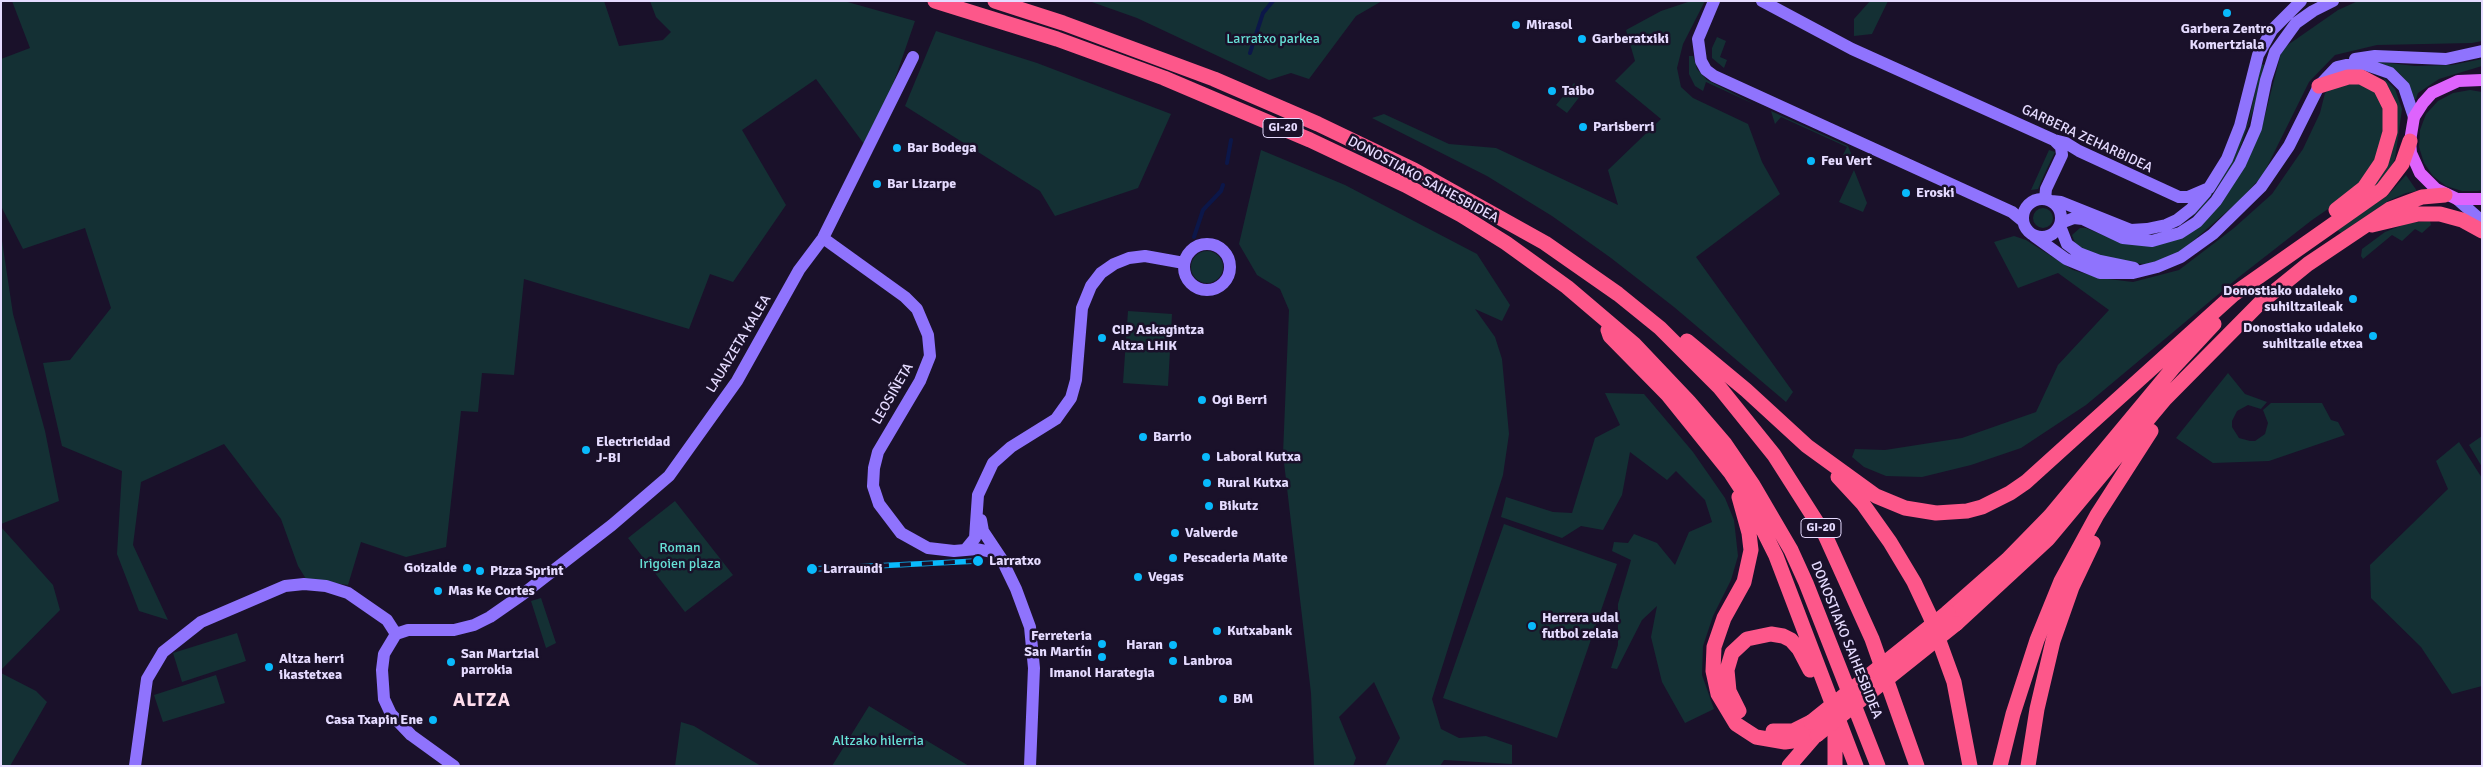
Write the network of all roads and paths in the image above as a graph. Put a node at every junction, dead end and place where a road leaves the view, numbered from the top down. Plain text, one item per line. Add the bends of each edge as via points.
1 (935, 1) edge
2 (995, 1) edge
3 (1762, 1) edge
4 (2302, 1) edge
5 (2333, 1) edge
6 (1716, 2) edge
7 (2482, 51) edge
8 (913, 57) dead end
9 (2337, 67) junction
10 (2479, 78) edge
11 (2319, 86) junction
12 (2414, 117) junction
13 (2054, 140) junction
14 (2410, 141) junction
15 (2210, 188) junction
16 (2451, 197) junction
17 (2482, 199) edge
18 (2048, 200) junction
19 (2023, 221) junction
20 (2482, 221) edge
21 (2061, 225) junction
22 (2359, 229) junction
23 (2104, 230) junction
24 (2482, 231) edge
25 (2034, 236) junction
26 (823, 238) junction
27 (2070, 247) junction
28 (2280, 261) junction
29 (1184, 263) dead end
30 (2144, 270) junction
31 (2234, 294) junction
32 (1601, 314) junction
33 (1660, 328) junction
34 (2194, 371) junction
35 (2162, 414) junction
36 (1807, 446) junction
37 (1730, 472) junction
38 (987, 474) junction
39 (976, 507) junction
40 (986, 535) junction
41 (966, 549) junction
42 (996, 553) junction
43 (1952, 618) junction
44 (396, 634) junction
45 (1814, 728) junction
46 (1835, 734) junction
47 (135, 766) edge
48 (454, 766) edge
49 (1030, 766) edge
50 (1789, 766) edge
51 (1835, 766) edge
52 (1847, 766) edge
53 (1856, 766) edge
54 (1878, 766) edge
55 (1917, 766) edge
56 (1970, 766) edge
57 (2000, 766) edge
58 (2028, 766) edge

1 - 32 highway, DONOSTIAKO SAIHESBIDEA / GI-20 via 1057,39 1164,78 1310,140 1405,185 1469,220 1534,262
2 - 33 highway, DONOSTIAKO SAIHESBIDEA / GI-20 via 1214,79 1414,170 1545,243
3 - 13 street, GARBERA ZEHARBIDEA via 1852,48
4 - 15 street via 2272,30 2258,55 2240,126 2227,159
5 - 23 street via 2296,23 2275,52 2256,128 2240,164 2216,201 2196,222 2180,233 2152,241 2123,238
6 - 19 street via 1698,39 1698,51 1706,70 1714,76 2003,208
7 - 9 street via 2446,59 2364,57
8 - 26 street, LAUAIZETA KALEA
9 - 11 street
9 - 12 street via 2364,64 2390,73 2404,86
10 - 12 main road via 2458,80 2432,93
11 - 30 street via 2289,146 2262,187 2192,250 2168,263
11 - 31 highway via 2348,76 2361,77 2374,82 2385,93 2390,107 2390,125 2381,163 2364,188 2277,254
12 - 14 main road
13 - 15 street, GARBERA ZEHARBIDEA via 2179,197 2188,197
13 - 18 street via 2061,147 2062,155 2046,189
14 - 16 main road via 2420,173 2436,189
14 - 28 highway via 2402,164 2382,190
15 - 18 street via 2177,220 2147,229 2130,230 2061,202
16 - 17 main road
16 - 20 street
16 - 22 highway via 2422,197 2400,204
18 - 19 street via 2029,204
18 - 21 street via 2060,210
19 - 25 street via 2026,230
21 - 23 street via 2078,218
21 - 25 street via 2048,237
21 - 27 street via 2063,237
22 - 24 highway via 2407,216 2428,214 2451,217
22 - 34 highway via 2260,303
23 - 27 street via 2076,225 2068,234
25 - 30 street via 2088,270 2122,274
26 - 41 street, LEOSIÑETA via 905,297 917,309 928,335 930,356 920,381 878,452 873,486 878,504 901,533 916,543 940,551
26 - 44 street, LAUAIZETA KALEA via 799,270 737,381 669,476 524,594 474,624 454,630 408,630
27 - 30 street via 2100,261
28 - 31 highway
28 - 43 highway via 2173,368 2050,516
29 - 38 street via 1145,256 1129,258 1101,273 1085,296 1076,380 1065,408 1046,427 1000,455
31 - 36 highway via 2026,482 1982,507 1944,513 1905,508 1876,496
32 - 37 highway via 1610,336 1668,395
32 - 54 highway, DONOSTIAKO SAIHESBIDEA / GI-20 via 1690,402 1725,444 1767,508 1791,550 1821,616
33 - 36 highway via 1684,339 1714,363
33 - 55 highway, DONOSTIAKO SAIHESBIDEA / GI-20 via 1708,375 1764,441 1825,535 1872,639
34 - 35 highway
34 - 43 highway via 2165,399 2048,539
35 - 57 highway via 2097,515 2062,581 2037,640
35 - 58 highway via 2099,528 2072,587 2053,641
36 - 56 highway via 1863,504 1914,582 1954,682
37 - 45 highway via 1745,516 1751,550 1744,582 1724,618 1714,647 1713,671 1718,694 1736,724 1756,737 1785,742 1807,739
37 - 53 highway via 1776,556
38 - 39 street
38 - 40 street
39 - 40 street
39 - 41 street via 977,531
40 - 41 street via 975,546
40 - 42 street
41 - 42 street, LEOSIÑETA
42 - 49 street via 1016,589 1030,627 1034,668
43 - 45 highway, bridge
44 - 47 street via 387,620 348,592 304,584 285,586 201,622 163,652 147,679
44 - 48 street via 384,654 384,699 391,714 411,735
45 - 46 highway via 1776,732 1758,728 1744,718 1732,700 1726,679 1728,662 1738,645 1747,639 1772,634 1791,640 1805,656
45 - 50 highway
46 - 51 highway
46 - 52 highway

